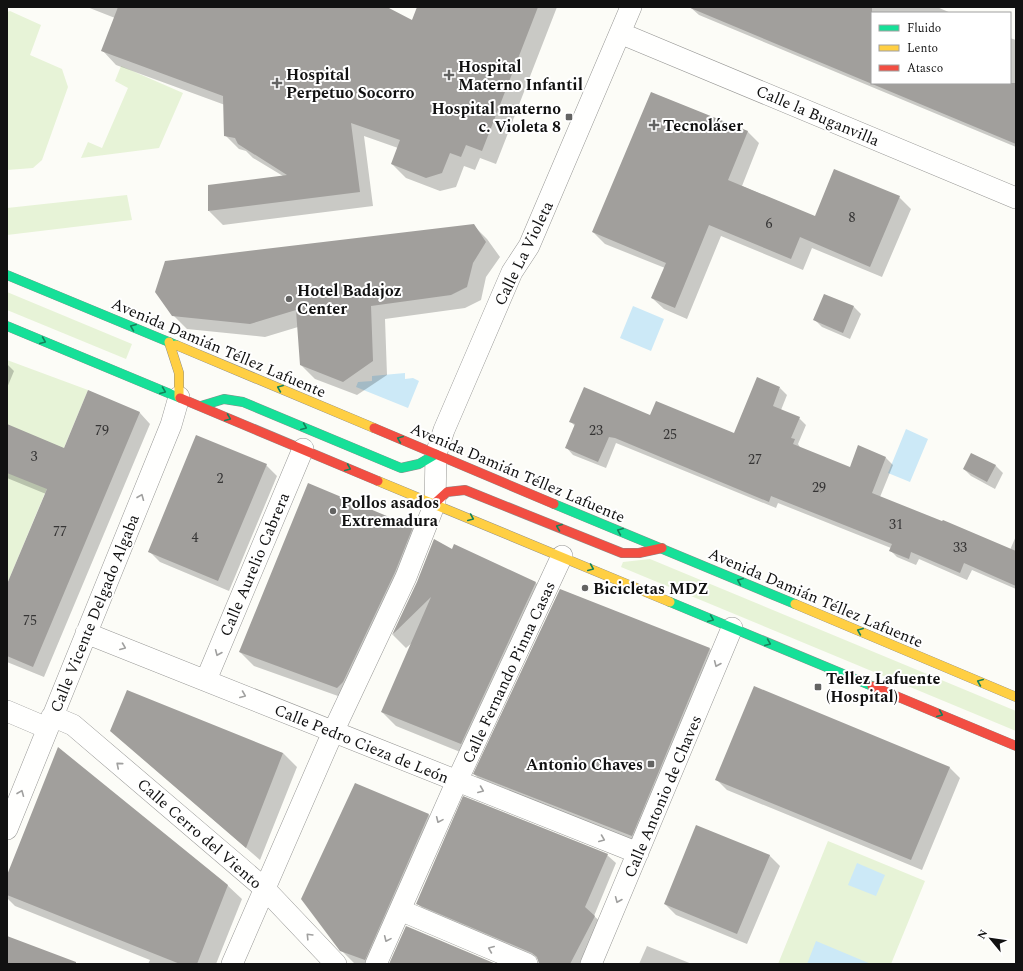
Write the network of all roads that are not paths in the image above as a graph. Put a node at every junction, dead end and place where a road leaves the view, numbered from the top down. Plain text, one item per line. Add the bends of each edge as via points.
1 (631, 7) edge
2 (620, 33) junction
3 (1016, 198) edge
4 (7, 275) edge
5 (7, 326) edge
6 (168, 342) junction
7 (179, 397) junction
8 (201, 406) junction
9 (303, 448) junction
10 (436, 454) junction
11 (435, 503) junction
12 (662, 548) junction
13 (562, 556) junction
14 (732, 628) junction
15 (86, 633) junction
16 (206, 680) junction
17 (1016, 697) edge
18 (7, 711) edge
19 (50, 722) junction
20 (334, 732) junction
21 (1016, 746) edge
22 (457, 781) junction
23 (7, 829) edge
24 (638, 854) junction
25 (264, 888) junction
26 (400, 910) junction
27 (232, 964) edge
28 (336, 964) edge
29 (376, 964) edge
30 (527, 964) edge
31 (592, 964) edge

1 - 2 street, Calle La Violeta
2 - 3 street, Calle la Buganvilla
2 - 10 street, Calle La Violeta via 529,246 512,272
6 -> 4 street, Avenida Damián Téllez Lafuente
5 -> 7 street
6 - 7 street via 179,373
10 -> 6 street, Avenida Damián Téllez Lafuente
7 - 8 street
15 -> 7 street, Calle Vicente Delgado Algaba via 171,425
8 -> 9 street
8 -> 10 street via 224,399 243,402 401,468 410,468
9 -> 11 street
9 -> 16 street, Calle Aurelio Cabrera
10 - 11 street, Calle La Violeta
12 -> 10 street, Avenida Damián Téllez Lafuente
12 -> 11 street via 639,553 622,553 465,490 449,490
11 -> 13 street
11 - 20 street via 406,577
17 -> 12 street, Avenida Damián Téllez Lafuente
13 -> 14 street
13 - 22 street, Calle Fernando Pinna Casas
14 -> 21 street
14 -> 24 street, Calle Antonio de Chaves
15 -> 16 street, Calle Pedro Cieza de León
15 - 19 street, Calle Vicente Delgado Algaba
16 -> 20 street, Calle Pedro Cieza de León
18 - 19 street, Calle Cerro del Viento
23 -> 19 street, Calle Vicente Delgado Algaba
25 -> 19 street, Calle Cerro del Viento via 73,725
20 - 22 street, Calle Pedro Cieza de León
20 - 25 street
22 -> 24 street, Calle Pedro Cieza de León
22 -> 26 street, Calle Fernando Pinna Casas
24 -> 31 street, Calle Antonio de Chaves
25 - 27 street
28 -> 25 street, Calle Cerro del Viento
26 -> 29 street, Calle Fernando Pinna Casas
30 -> 26 street

